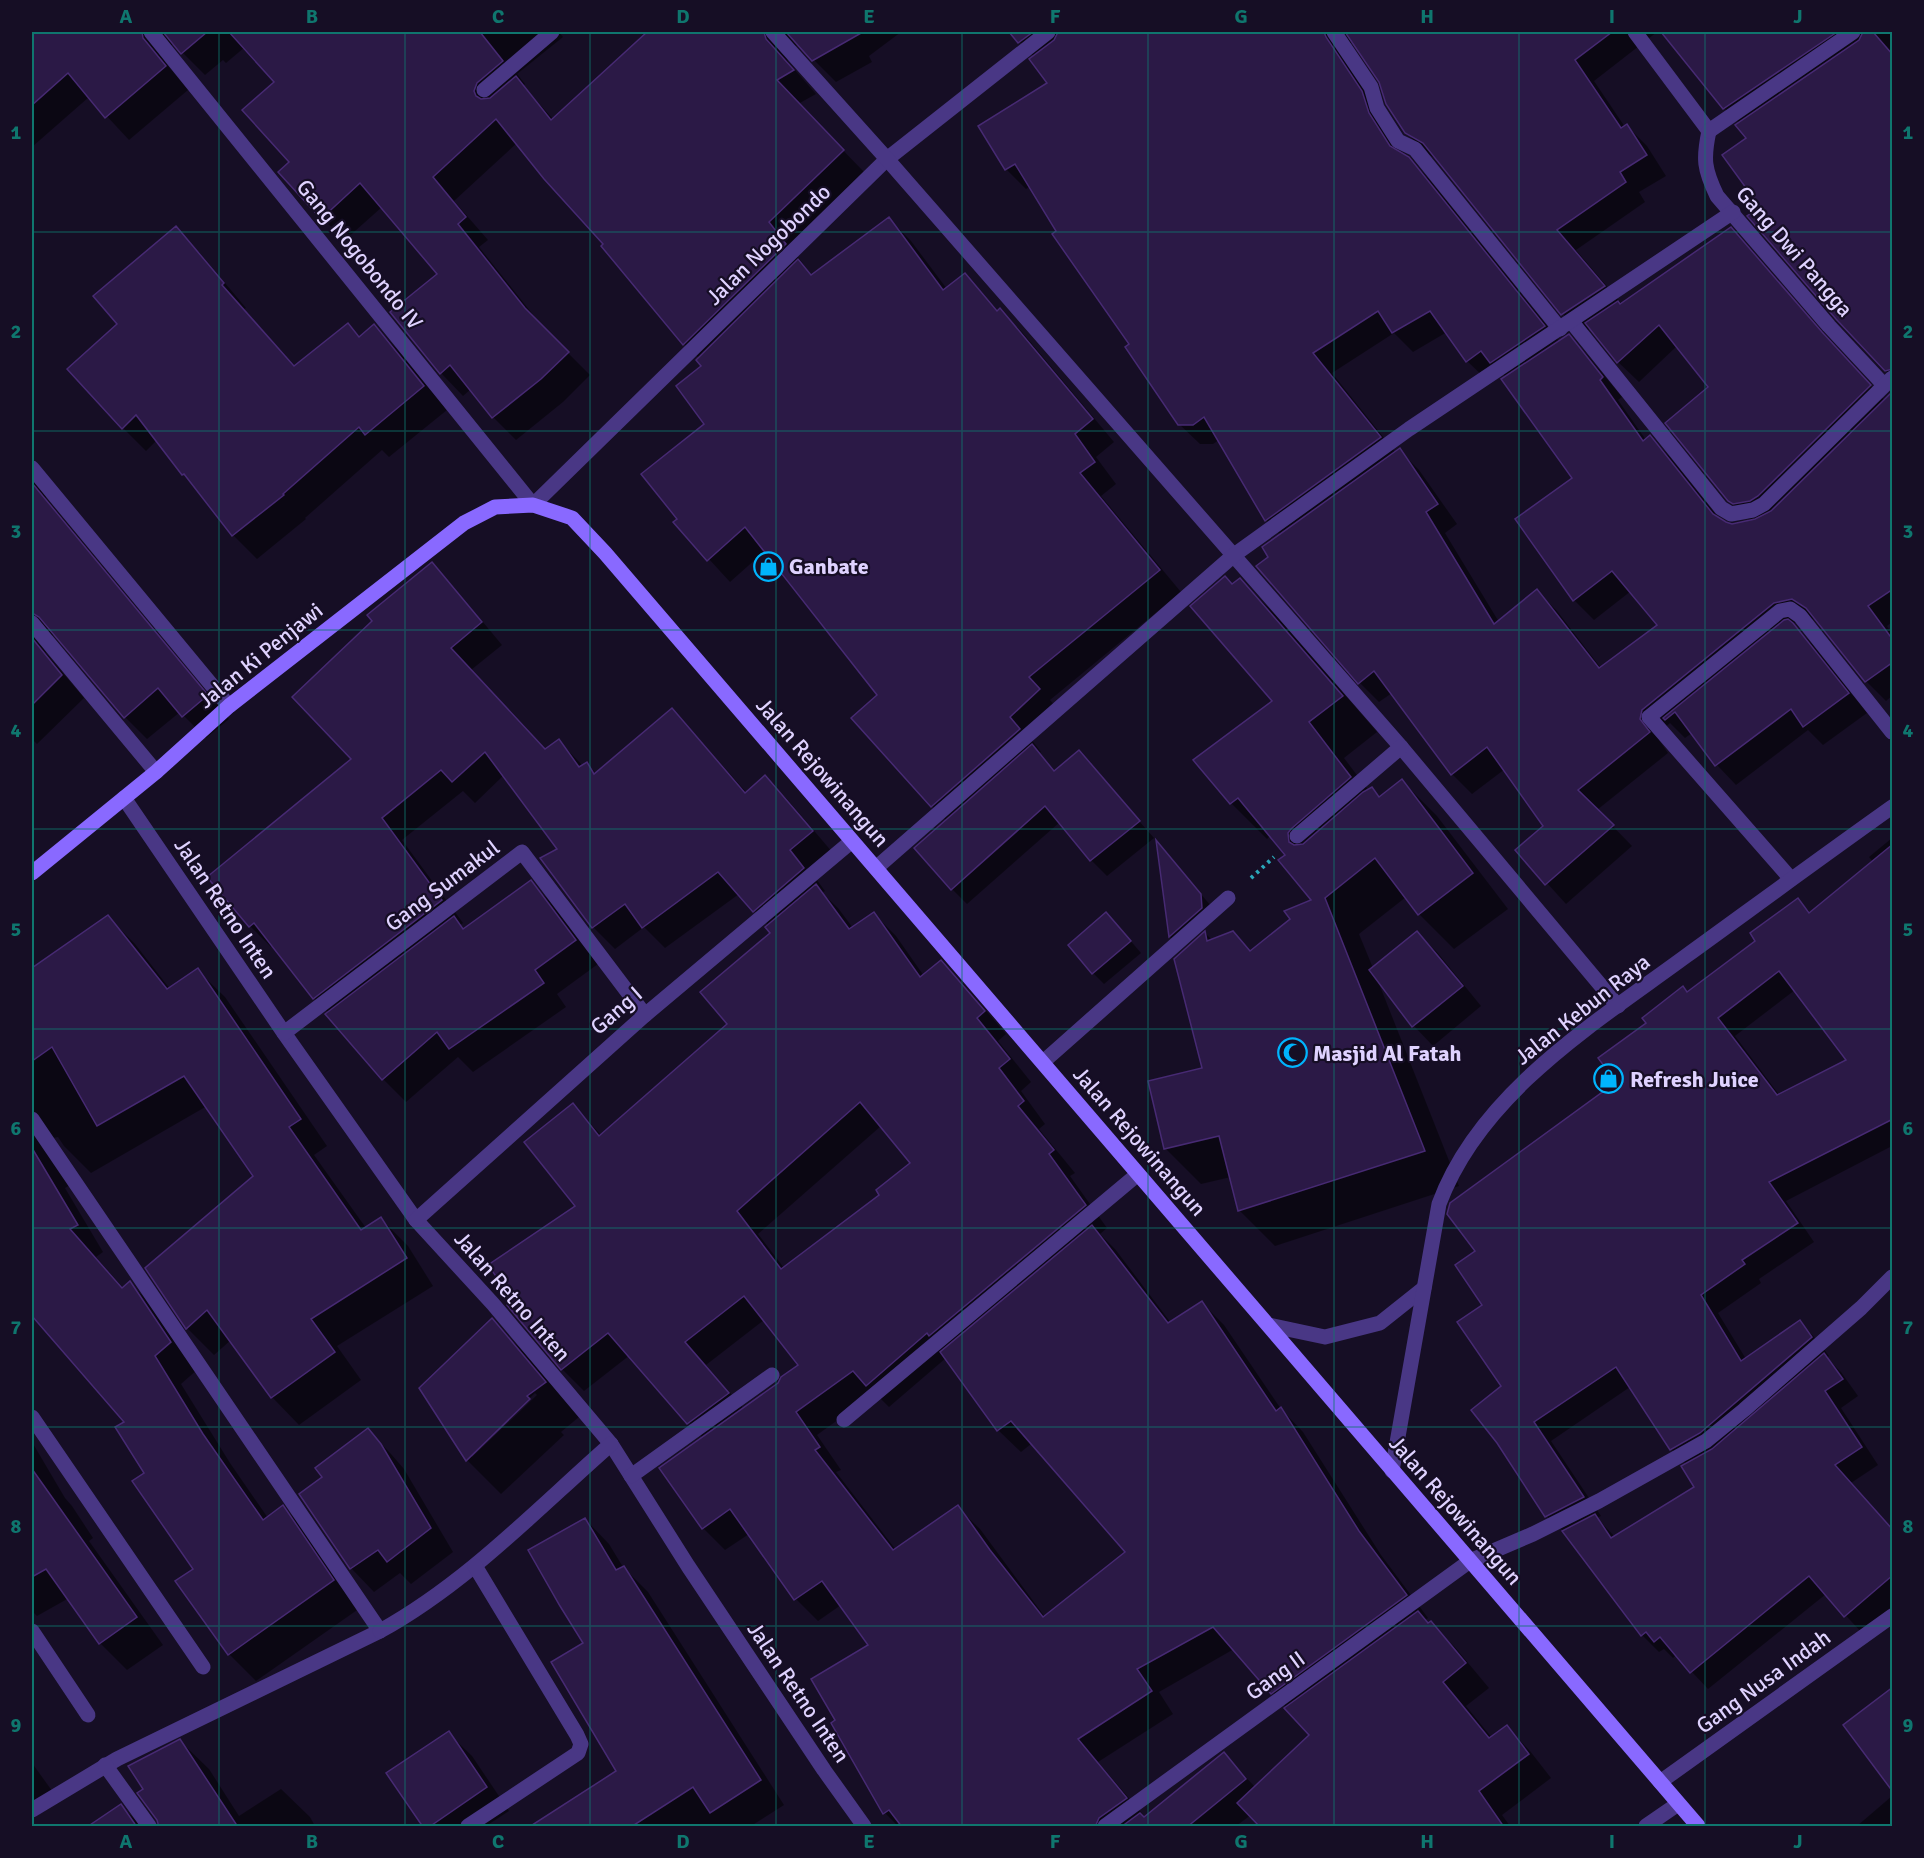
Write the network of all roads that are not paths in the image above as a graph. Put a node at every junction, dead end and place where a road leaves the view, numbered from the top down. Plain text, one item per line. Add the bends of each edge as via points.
1 (152, 32) edge
2 (552, 32) edge
3 (773, 32) edge
4 (1048, 32) edge
5 (1334, 32) edge
6 (1635, 32) edge
7 (1853, 32) edge
8 (484, 90) dead end
9 (1709, 131) junction
10 (887, 159) junction
11 (1733, 212) junction
12 (1566, 325) junction
13 (1888, 381) edge
14 (32, 468) edge
15 (533, 505) junction
16 (1234, 555) junction
17 (32, 623) edge
18 (229, 706) junction
19 (1893, 732) edge
20 (1401, 747) junction
21 (156, 772) junction
22 (124, 798) junction
23 (1893, 807) edge
24 (1297, 836) road end
25 (852, 841) junction
26 (876, 868) junction
27 (32, 873) edge
28 (1791, 879) junction
29 (1228, 898) road end
30 (1618, 1006) junction
31 (645, 1014) junction
32 (284, 1033) junction
33 (1043, 1062) junction
34 (32, 1119) edge
35 (1138, 1174) junction
36 (416, 1220) junction
37 (1893, 1277) edge
38 (1424, 1288) junction
39 (1269, 1326) junction
40 (772, 1375) dead end
41 (32, 1417) edge
42 (844, 1420) dead end
43 (610, 1443) junction
44 (1392, 1471) junction
45 (631, 1476) junction
46 (1470, 1561) junction
47 (475, 1566) junction
48 (1893, 1616) edge
49 (32, 1631) edge
50 (380, 1631) junction
51 (203, 1667) dead end
52 (88, 1715) dead end
53 (105, 1766) junction
54 (1660, 1782) junction
55 (1678, 1804) junction
56 (32, 1810) edge
57 (149, 1827) edge
58 (468, 1827) edge
59 (864, 1827) edge
60 (1105, 1827) edge
61 (1646, 1827) edge
62 (1698, 1827) edge

1 - 15 street, Gang Nogobondo IV
2 - 8 street
3 - 10 street
4 - 10 street, Jalan Nogobondo
5 - 12 street via 1371,87 1377,108 1398,141 1415,149
6 - 9 street
7 - 9 street
9 - 11 street, Gang Dwi Pangga via 1704,156 1708,178 1717,196
10 - 15 street, Jalan Nogobondo
10 - 16 street
11 - 12 street
11 - 13 street, Gang Dwi Pangga via 1829,326
12 - 13 street via 1721,508 1731,514 1764,504
12 - 16 street via 1409,429
14 - 18 street
15 - 18 main road, Jalan Ki Penjawi via 495,507 464,523
15 - 25 main road, Jalan Rejowinangun via 572,518
16 - 20 street
16 - 26 street
17 - 21 street
18 - 21 main road, Jalan Ki Penjawi
19 - 28 street via 1800,616 1790,609 1780,611 1649,717
20 - 24 street
20 - 30 street
21 - 22 main road, Jalan Ki Penjawi
22 - 27 main road, Jalan Ki Penjawi
22 - 32 street, Jalan Retno Inten
23 - 28 street, Jalan Kebun Raya
25 - 26 main road, Jalan Rejowinangun
25 - 31 street, Gang I
26 - 33 main road, Jalan Rejowinangun
28 - 30 street, Jalan Kebun Raya
29 - 33 street
30 - 38 street, Jalan Kebun Raya via 1541,1065 1484,1124 1449,1176 1442,1194
31 - 32 street, Gang Sumakul via 522,852
31 - 36 street, Gang I
32 - 36 street, Jalan Retno Inten
33 - 35 main road, Jalan Rejowinangun
34 - 50 street
35 - 39 main road, Jalan Rejowinangun
35 - 42 street
36 - 43 street, Jalan Retno Inten
37 - 46 street, Gang II via 1706,1441 1599,1501
38 - 39 street via 1380,1323 1325,1337
38 - 44 street, Jalan Kebun Raya
39 - 44 main road, Jalan Rejowinangun
40 - 45 street
41 - 51 street
43 - 45 street, Jalan Retno Inten
43 - 47 street
44 - 46 main road, Jalan Rejowinangun
45 - 59 street, Jalan Retno Inten
46 - 54 main road, Jalan Rejowinangun
46 - 60 street, Gang II
47 - 50 street via 431,1600
47 - 58 street via 581,1744 578,1753
48 - 54 street, Gang Nusa Indah
49 - 52 street
50 - 53 street
53 - 56 street
53 - 57 street
54 - 55 main road, Jalan Rejowinangun
55 - 61 street
55 - 62 main road, Jalan Rejowinangun

